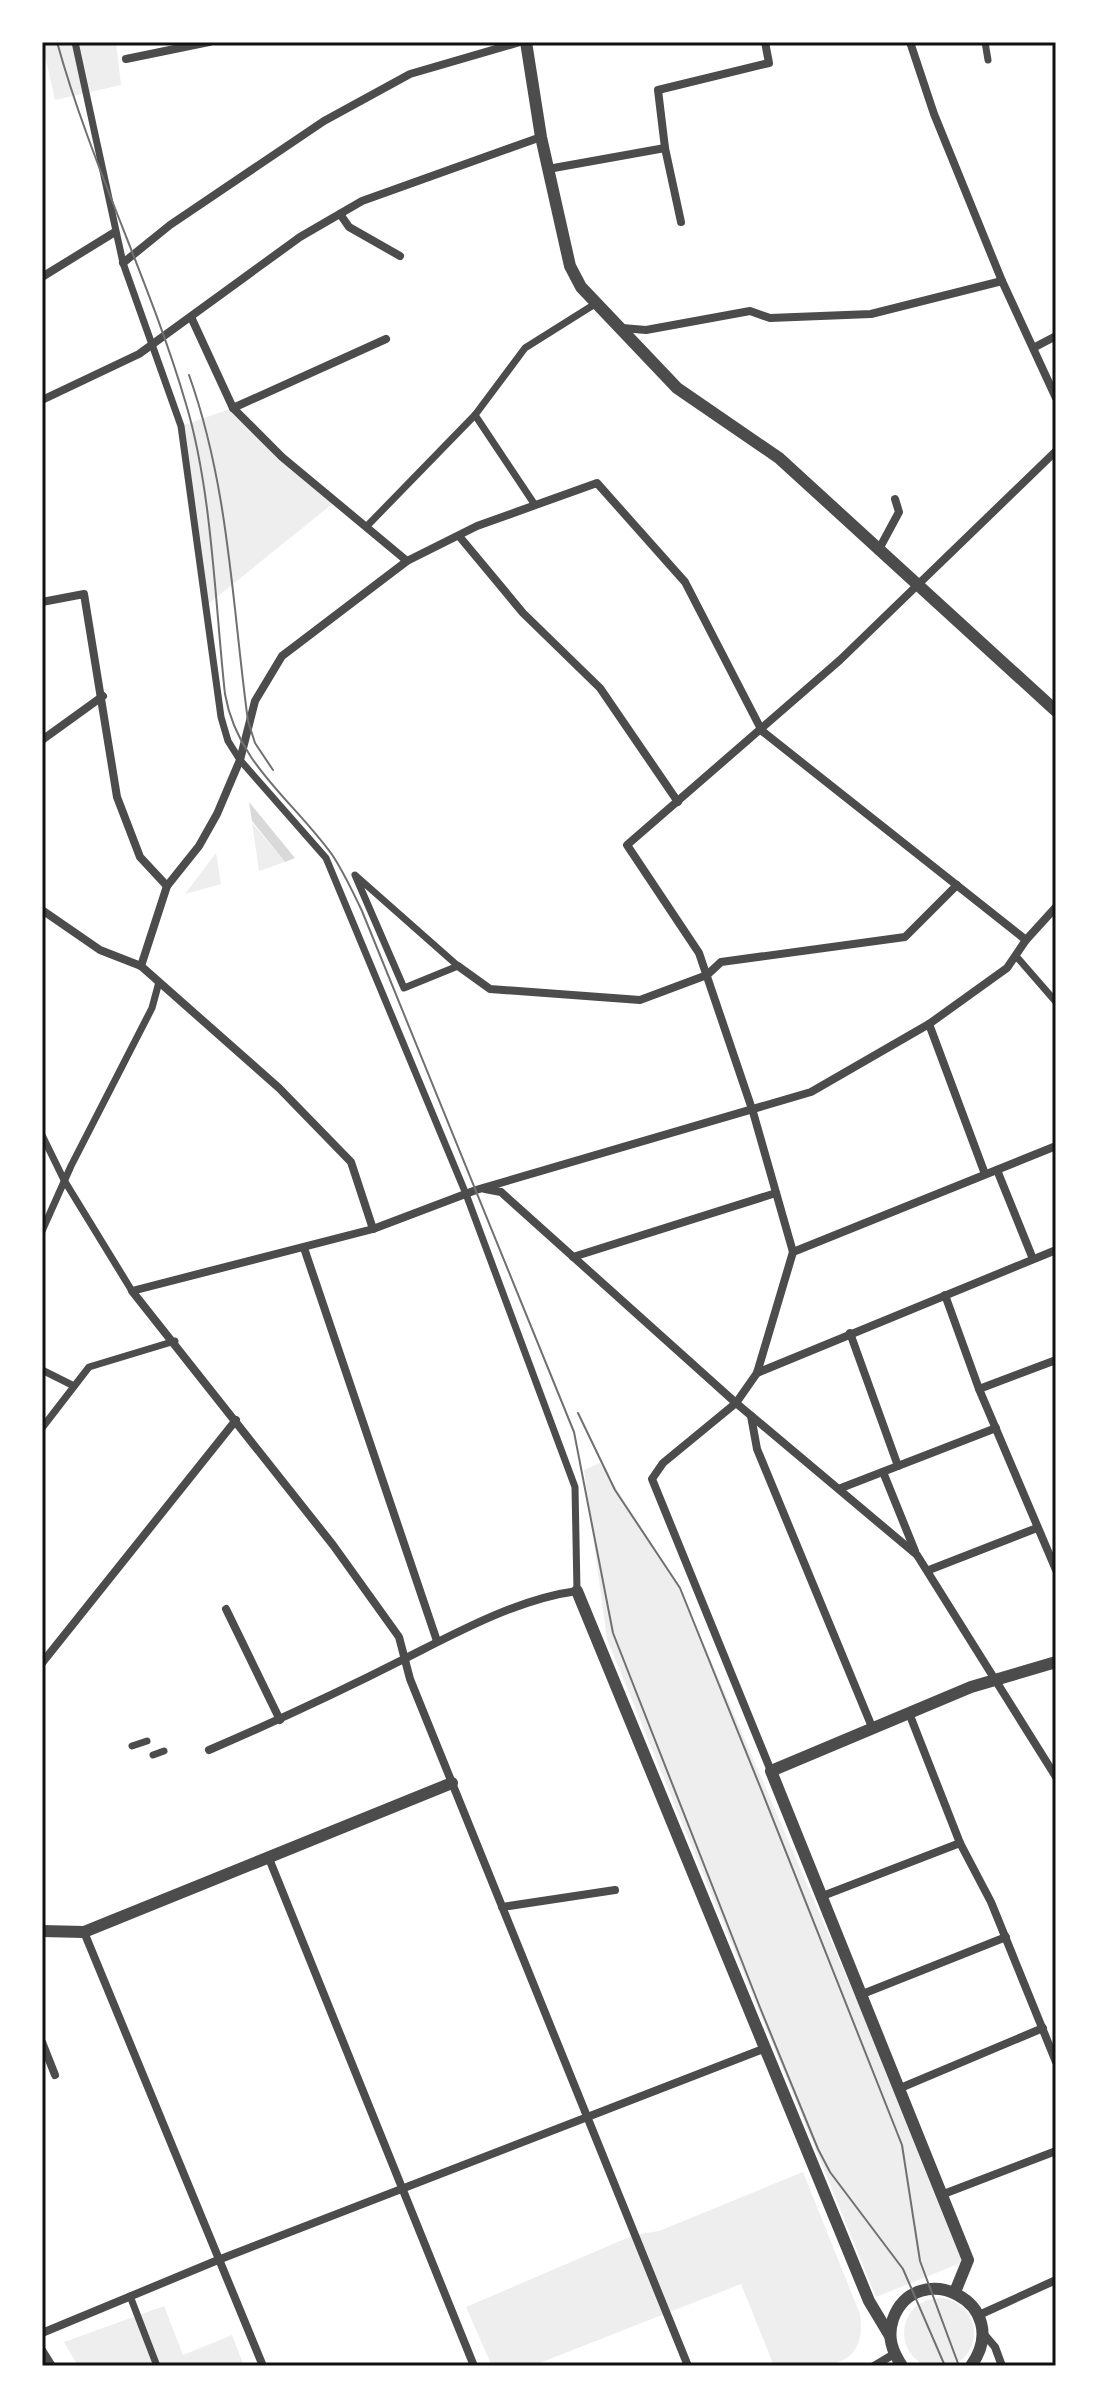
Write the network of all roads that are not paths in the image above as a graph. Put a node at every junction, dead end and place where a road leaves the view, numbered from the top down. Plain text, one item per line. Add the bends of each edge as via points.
1 (75, 42) edge
2 (523, 42) edge
3 (765, 42) edge
4 (910, 42) edge
5 (985, 42) edge
6 (206, 43) edge
7 (126, 59) dead end
8 (988, 60) dead end
9 (541, 137) junction
10 (665, 148) junction
11 (548, 169) junction
12 (340, 214) junction
13 (681, 222) dead end
14 (115, 232) junction
15 (400, 256) dead end
16 (123, 263) junction
17 (42, 277) edge
18 (1002, 281) junction
19 (595, 304) junction
20 (191, 317) junction
21 (621, 328) junction
22 (1056, 336) edge
23 (386, 339) dead end
24 (153, 345) junction
25 (1035, 347) junction
26 (1056, 398) edge
27 (42, 400) edge
28 (233, 408) junction
29 (475, 415) junction
30 (1056, 451) edge
31 (895, 499) dead end
32 (535, 505) junction
33 (367, 526) junction
34 (459, 536) junction
35 (878, 551) junction
36 (407, 561) junction
37 (914, 586) junction
38 (42, 602) edge
39 (103, 696) junction
40 (1056, 711) edge
41 (762, 731) junction
42 (42, 740) edge
43 (240, 760) junction
44 (678, 802) junction
45 (355, 875) junction
46 (339, 885) junction
47 (957, 885) junction
48 (167, 886) junction
49 (1056, 907) edge
50 (42, 910) edge
51 (1026, 940) junction
52 (1016, 956) junction
53 (141, 966) junction
54 (458, 966) junction
55 (707, 975) junction
56 (159, 982) junction
57 (1056, 1002) edge
58 (929, 1024) junction
59 (753, 1112) junction
60 (42, 1135) edge
61 (1056, 1146) edge
62 (997, 1170) junction
63 (985, 1174) junction
64 (64, 1180) junction
65 (485, 1188) junction
66 (776, 1193) junction
67 (466, 1194) junction
68 (373, 1229) junction
69 (42, 1231) edge
70 (304, 1248) junction
71 (1056, 1250) edge
72 (793, 1252) junction
73 (573, 1257) junction
74 (1033, 1259) junction
75 (132, 1291) junction
76 (945, 1295) junction
77 (850, 1333) junction
78 (175, 1341) junction
79 (1056, 1360) edge
80 (42, 1370) edge
81 (757, 1373) junction
82 (74, 1386) junction
83 (979, 1389) junction
84 (736, 1403) junction
85 (751, 1415) junction
86 (236, 1420) junction
87 (42, 1428) edge
88 (996, 1428) junction
89 (898, 1466) junction
90 (883, 1472) junction
91 (841, 1488) junction
92 (1037, 1528) junction
93 (917, 1555) junction
94 (929, 1570) junction
95 (1056, 1570) edge
96 (577, 1591) junction
97 (226, 1609) dead end
98 (437, 1641) junction
99 (405, 1659) junction
100 (1056, 1662) edge
101 (42, 1663) edge
102 (994, 1680) junction
103 (909, 1713) junction
104 (280, 1720) junction
105 (872, 1727) junction
106 (147, 1741) dead end
107 (132, 1746) dead end
108 (209, 1750) dead end
109 (164, 1751) dead end
110 (153, 1755) dead end
111 (771, 1771) junction
112 (1056, 1777) edge
113 (452, 1783) junction
114 (960, 1843) junction
115 (268, 1856) junction
116 (615, 1890) dead end
117 (820, 1897) junction
118 (502, 1907) junction
119 (42, 1931) edge
120 (84, 1932) junction
121 (1006, 1937) junction
122 (860, 1995) junction
123 (1043, 2028) junction
124 (42, 2042) edge
125 (763, 2049) junction
126 (1056, 2062) edge
127 (55, 2075) dead end
128 (898, 2089) junction
129 (586, 2119) junction
130 (1056, 2151) edge
131 (403, 2190) junction
132 (941, 2195) junction
133 (218, 2260) junction
134 (1056, 2280) edge
135 (955, 2292) junction
136 (130, 2296) junction
137 (979, 2315) junction
138 (42, 2333) edge
139 (983, 2333) junction
140 (890, 2336) junction
141 (42, 2350) edge
142 (894, 2354) junction
143 (260, 2365) edge
144 (52, 2366) edge
145 (157, 2366) edge
146 (474, 2366) edge
147 (688, 2366) edge
148 (874, 2366) edge
149 (902, 2366) edge
150 (971, 2366) edge
151 (1002, 2366) edge

1 - 14 street
2 - 9 street
2 - 16 street via 410,74 324,121
3 - 10 street via 769,63 658,90
4 - 18 street
5 - 8 street
6 - 7 street
9 - 11 street
9 - 12 street via 362,201
10 - 11 street
10 - 13 street
11 - 19 street via 570,266
12 - 15 street via 359,234
12 - 20 street
14 - 16 street
14 - 17 street
16 - 24 street
18 - 21 street via 871,314 770,318 750,311 646,330
18 - 25 street
19 - 21 street
19 - 29 street via 525,348
20 - 24 street
20 - 28 street
21 - 35 street via 677,388 779,458
22 - 25 street
23 - 28 street
24 - 27 street
24 - 43 street via 181,426 221,717
25 - 26 street
28 - 33 street via 282,457
29 - 32 street
29 - 33 street
30 - 37 street
31 - 35 street via 899,512
32 - 34 street
32 - 41 street via 597,483 685,582
33 - 36 street
34 - 36 street
34 - 44 street via 549,639 600,688
35 - 37 street
36 - 43 street via 282,656 255,701
37 - 40 street
37 - 41 street
38 - 39 street via 84,594
39 - 42 street
39 - 48 street via 117,797 140,857
41 - 44 street
41 - 47 street
43 - 46 street via 326,858
43 - 48 street via 205,835
44 - 55 street via 627,845 699,953
45 - 46 street
45 - 54 street
45 - 54 street via 404,988
46 - 67 street
47 - 51 street
47 - 55 street via 905,937 721,962
48 - 53 street
49 - 51 street
50 - 53 street via 100,950
51 - 52 street
52 - 57 street
52 - 58 street
53 - 56 street
54 - 55 street via 490,989 640,1000
55 - 59 street
56 - 64 street via 152,1008
56 - 68 street via 279,1088 351,1162
58 - 59 street via 811,1092
58 - 63 street
59 - 65 street
59 - 66 street
60 - 64 street
61 - 62 street
62 - 63 street
62 - 74 street
63 - 72 street
64 - 69 street
64 - 75 street
65 - 67 street
65 - 73 street via 501,1192
66 - 72 street
66 - 73 street
67 - 68 street
67 - 96 street via 575,1487
68 - 70 street
70 - 75 street
70 - 98 street
71 - 74 street
72 - 81 street
73 - 84 street
74 - 76 street
75 - 78 street
76 - 77 street
76 - 83 street
77 - 81 street
77 - 89 street
78 - 82 street via 89,1367
78 - 86 street
79 - 83 street
80 - 82 street
81 - 84 street
82 - 87 street
83 - 88 street
84 - 85 street
84 - 111 street via 663,1463 652,1479
85 - 91 street
85 - 105 street via 757,1449
86 - 99 street via 399,1637
86 - 101 street
88 - 89 street
88 - 92 street
89 - 90 street
90 - 91 street
90 - 93 street
91 - 93 street
92 - 94 street
92 - 95 street
93 - 94 street
94 - 102 street
96 - 98 street via 553,1594
96 - 125 street
97 - 104 street
98 - 99 street
99 - 104 street
99 - 113 street
100 - 102 street
102 - 103 street
102 - 112 street
103 - 105 street
103 - 114 street
104 - 108 street
105 - 111 street
106 - 107 street
109 - 110 street
111 - 117 street
113 - 115 street
113 - 118 street
114 - 117 street
114 - 121 street
115 - 120 street
115 - 131 street
116 - 118 street
117 - 122 street
118 - 129 street
119 - 120 street
120 - 133 street
121 - 122 street
121 - 123 street
122 - 128 street
123 - 126 street
123 - 128 street
124 - 127 street
125 - 129 street
125 - 140 street via 869,2301
128 - 132 street
129 - 131 street
129 - 147 street
130 - 132 street
131 - 133 street
131 - 146 street
132 - 135 street via 968,2260
133 - 136 street
133 - 143 street
134 - 137 street
135 - 137 street
135 - 140 street via 930,2289 916,2294 897,2311
136 - 138 street
136 - 145 street
137 - 139 street
139 - 150 street
139 - 151 street
140 - 142 street
141 - 144 street
142 - 148 street
142 - 149 street

